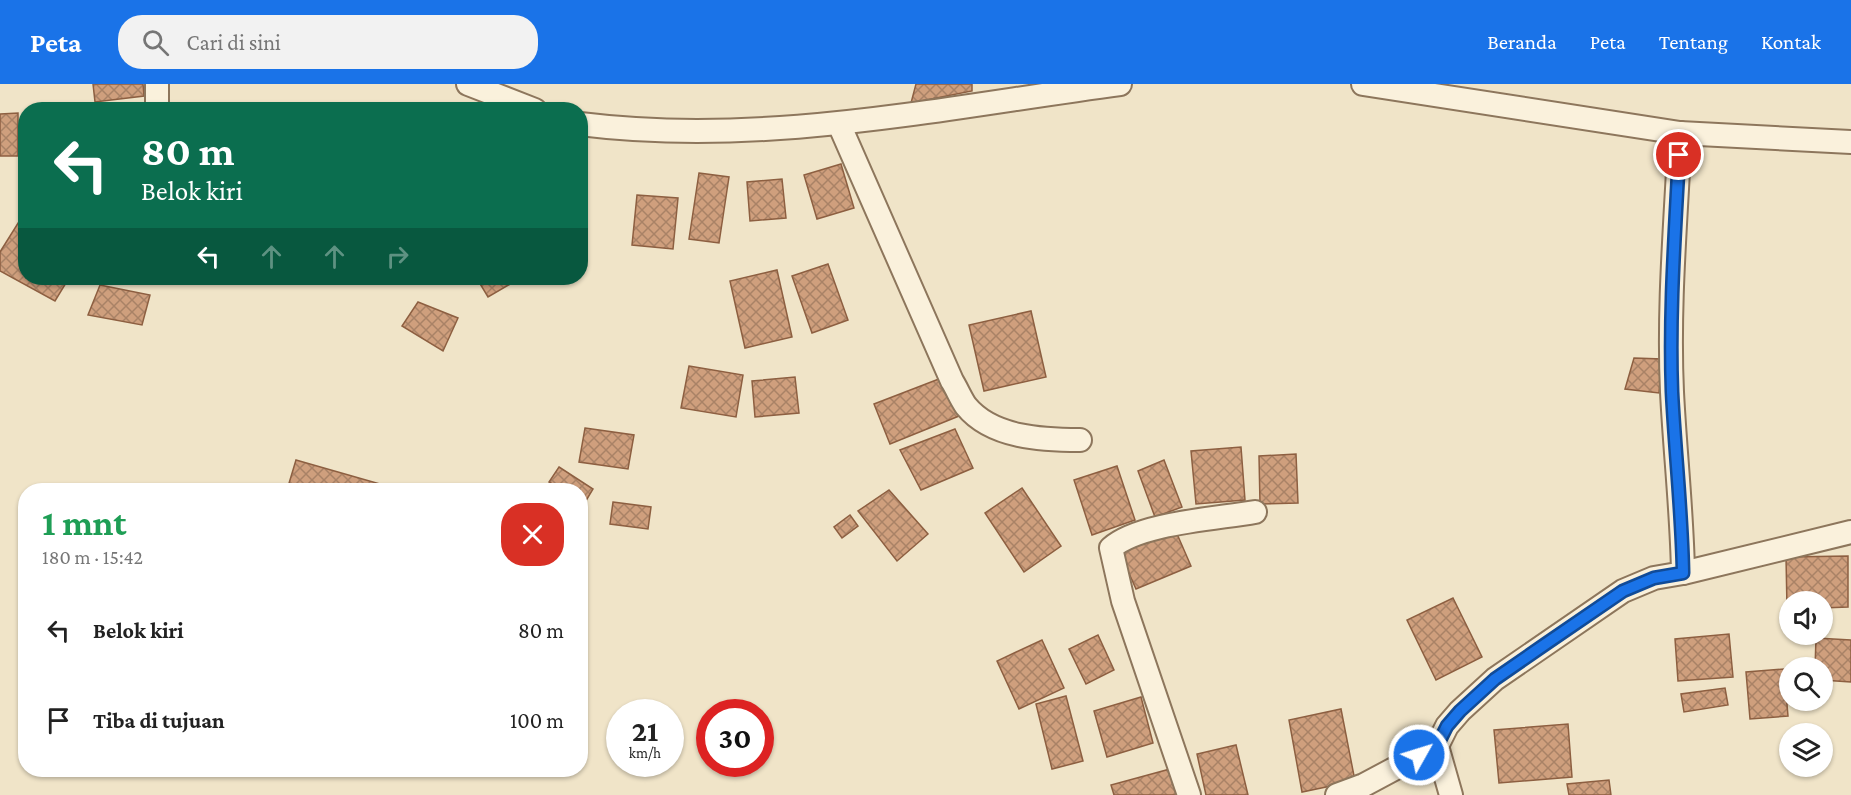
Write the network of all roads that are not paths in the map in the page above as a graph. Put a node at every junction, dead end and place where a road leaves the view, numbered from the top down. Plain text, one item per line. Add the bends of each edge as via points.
1 (157, 84) edge
2 (468, 84) edge
3 (1120, 84) edge
4 (1363, 84) edge
5 (157, 102) edge
6 (500, 102) edge
7 (839, 124) junction
8 (588, 125) edge
9 (1680, 133) junction
10 (1851, 142) edge
11 (1080, 440) dead end
12 (1255, 512) dead end
13 (1851, 532) edge
14 (1683, 573) junction
15 (1437, 746) junction
16 (1190, 795) edge
17 (1337, 795) edge
18 (1451, 795) edge

1 - 5 street
2 - 6 street
3 - 7 street
4 - 9 street
7 - 8 street via 688,133
7 - 11 street via 952,381 967,406 1004,430 1042,440
9 - 10 street
9 - 14 street via 1672,393
12 - 16 street via 1148,530 1123,538 1111,548 1123,601
13 - 14 street
14 - 15 street via 1654,578 1623,591 1495,679 1447,726
15 - 17 street
15 - 18 street

